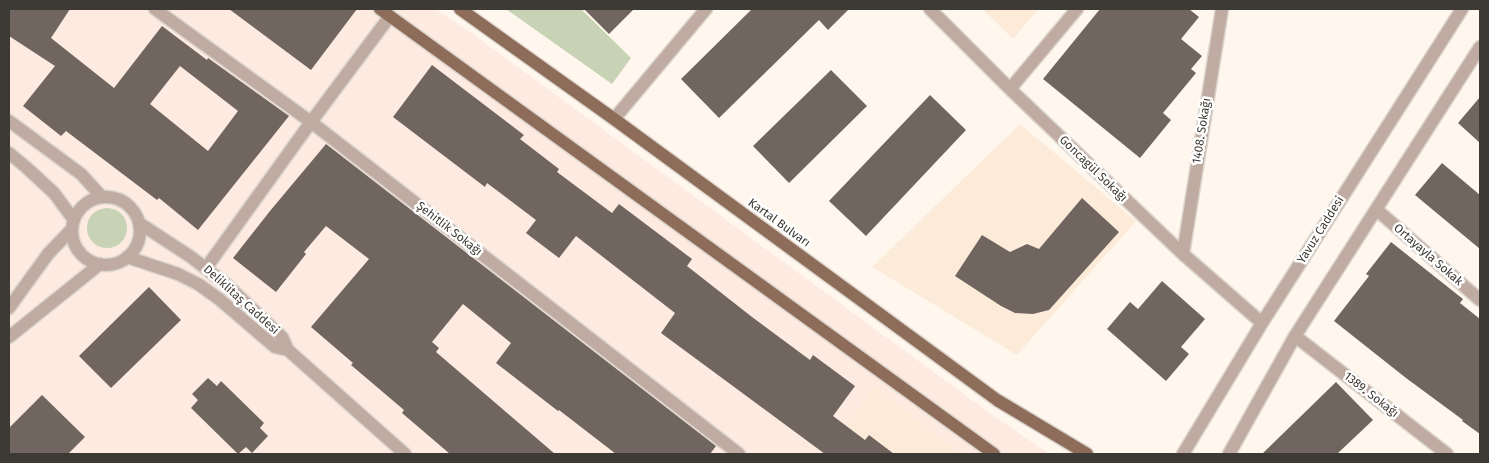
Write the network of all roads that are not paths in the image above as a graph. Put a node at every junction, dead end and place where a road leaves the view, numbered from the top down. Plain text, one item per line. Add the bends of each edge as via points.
1 (155, 9) edge
2 (460, 9) edge
3 (706, 9) edge
4 (930, 9) edge
5 (1077, 9) edge
6 (1222, 9) edge
7 (1462, 9) edge
8 (385, 12) edge
9 (1480, 47) edge
10 (1010, 89) junction
11 (614, 119) junction
12 (9, 121) edge
13 (311, 122) junction
14 (9, 153) edge
15 (102, 197) junction
16 (1376, 210) junction
17 (138, 223) junction
18 (73, 224) junction
19 (1183, 254) junction
20 (127, 257) junction
21 (100, 264) junction
22 (206, 268) junction
23 (1480, 300) edge
24 (10, 303) edge
25 (1262, 323) junction
26 (1295, 336) junction
27 (9, 337) edge
28 (288, 350) junction
29 (405, 454) edge
30 (739, 454) edge
31 (994, 454) edge
32 (1086, 454) edge
33 (1183, 454) edge
34 (1228, 454) edge
35 (1447, 454) edge

1 - 13 street, Şehitlik Sokağı
2 - 11 main road, Kartal Bulvarı
3 - 11 street
4 - 10 street, Goncagül Sokağı
5 - 10 street
6 - 19 street, 1408. Sokağı
7 - 25 street, Yavuz Caddesi
8 - 13 street
8 - 31 main road
9 - 16 street
10 - 19 street, Goncagül Sokağı
11 - 32 main road, Kartal Bulvarı via 997,400
12 - 15 street via 81,174
13 - 22 street
13 - 30 street, Şehitlik Sokağı
14 - 18 street via 54,193
15 - 17 street via 112,197 129,206
15 - 18 street via 85,204
16 - 23 street, Ortayayla Sokak
16 - 26 street
17 - 20 street via 138,242
17 - 22 street, Deliklitaş Caddesi
18 - 21 street via 76,247 90,261
18 - 24 street
19 - 25 street, Goncagül Sokağı
20 - 21 street via 118,262
20 - 28 street, Deliklitaş Caddesi via 198,284 275,347
21 - 27 street
22 - 28 street, Deliklitaş Caddesi via 282,337
25 - 33 street, Yavuz Caddesi
26 - 34 street
26 - 35 street, 1389. Sokağı
28 - 29 street, Deliklitaş Caddesi

